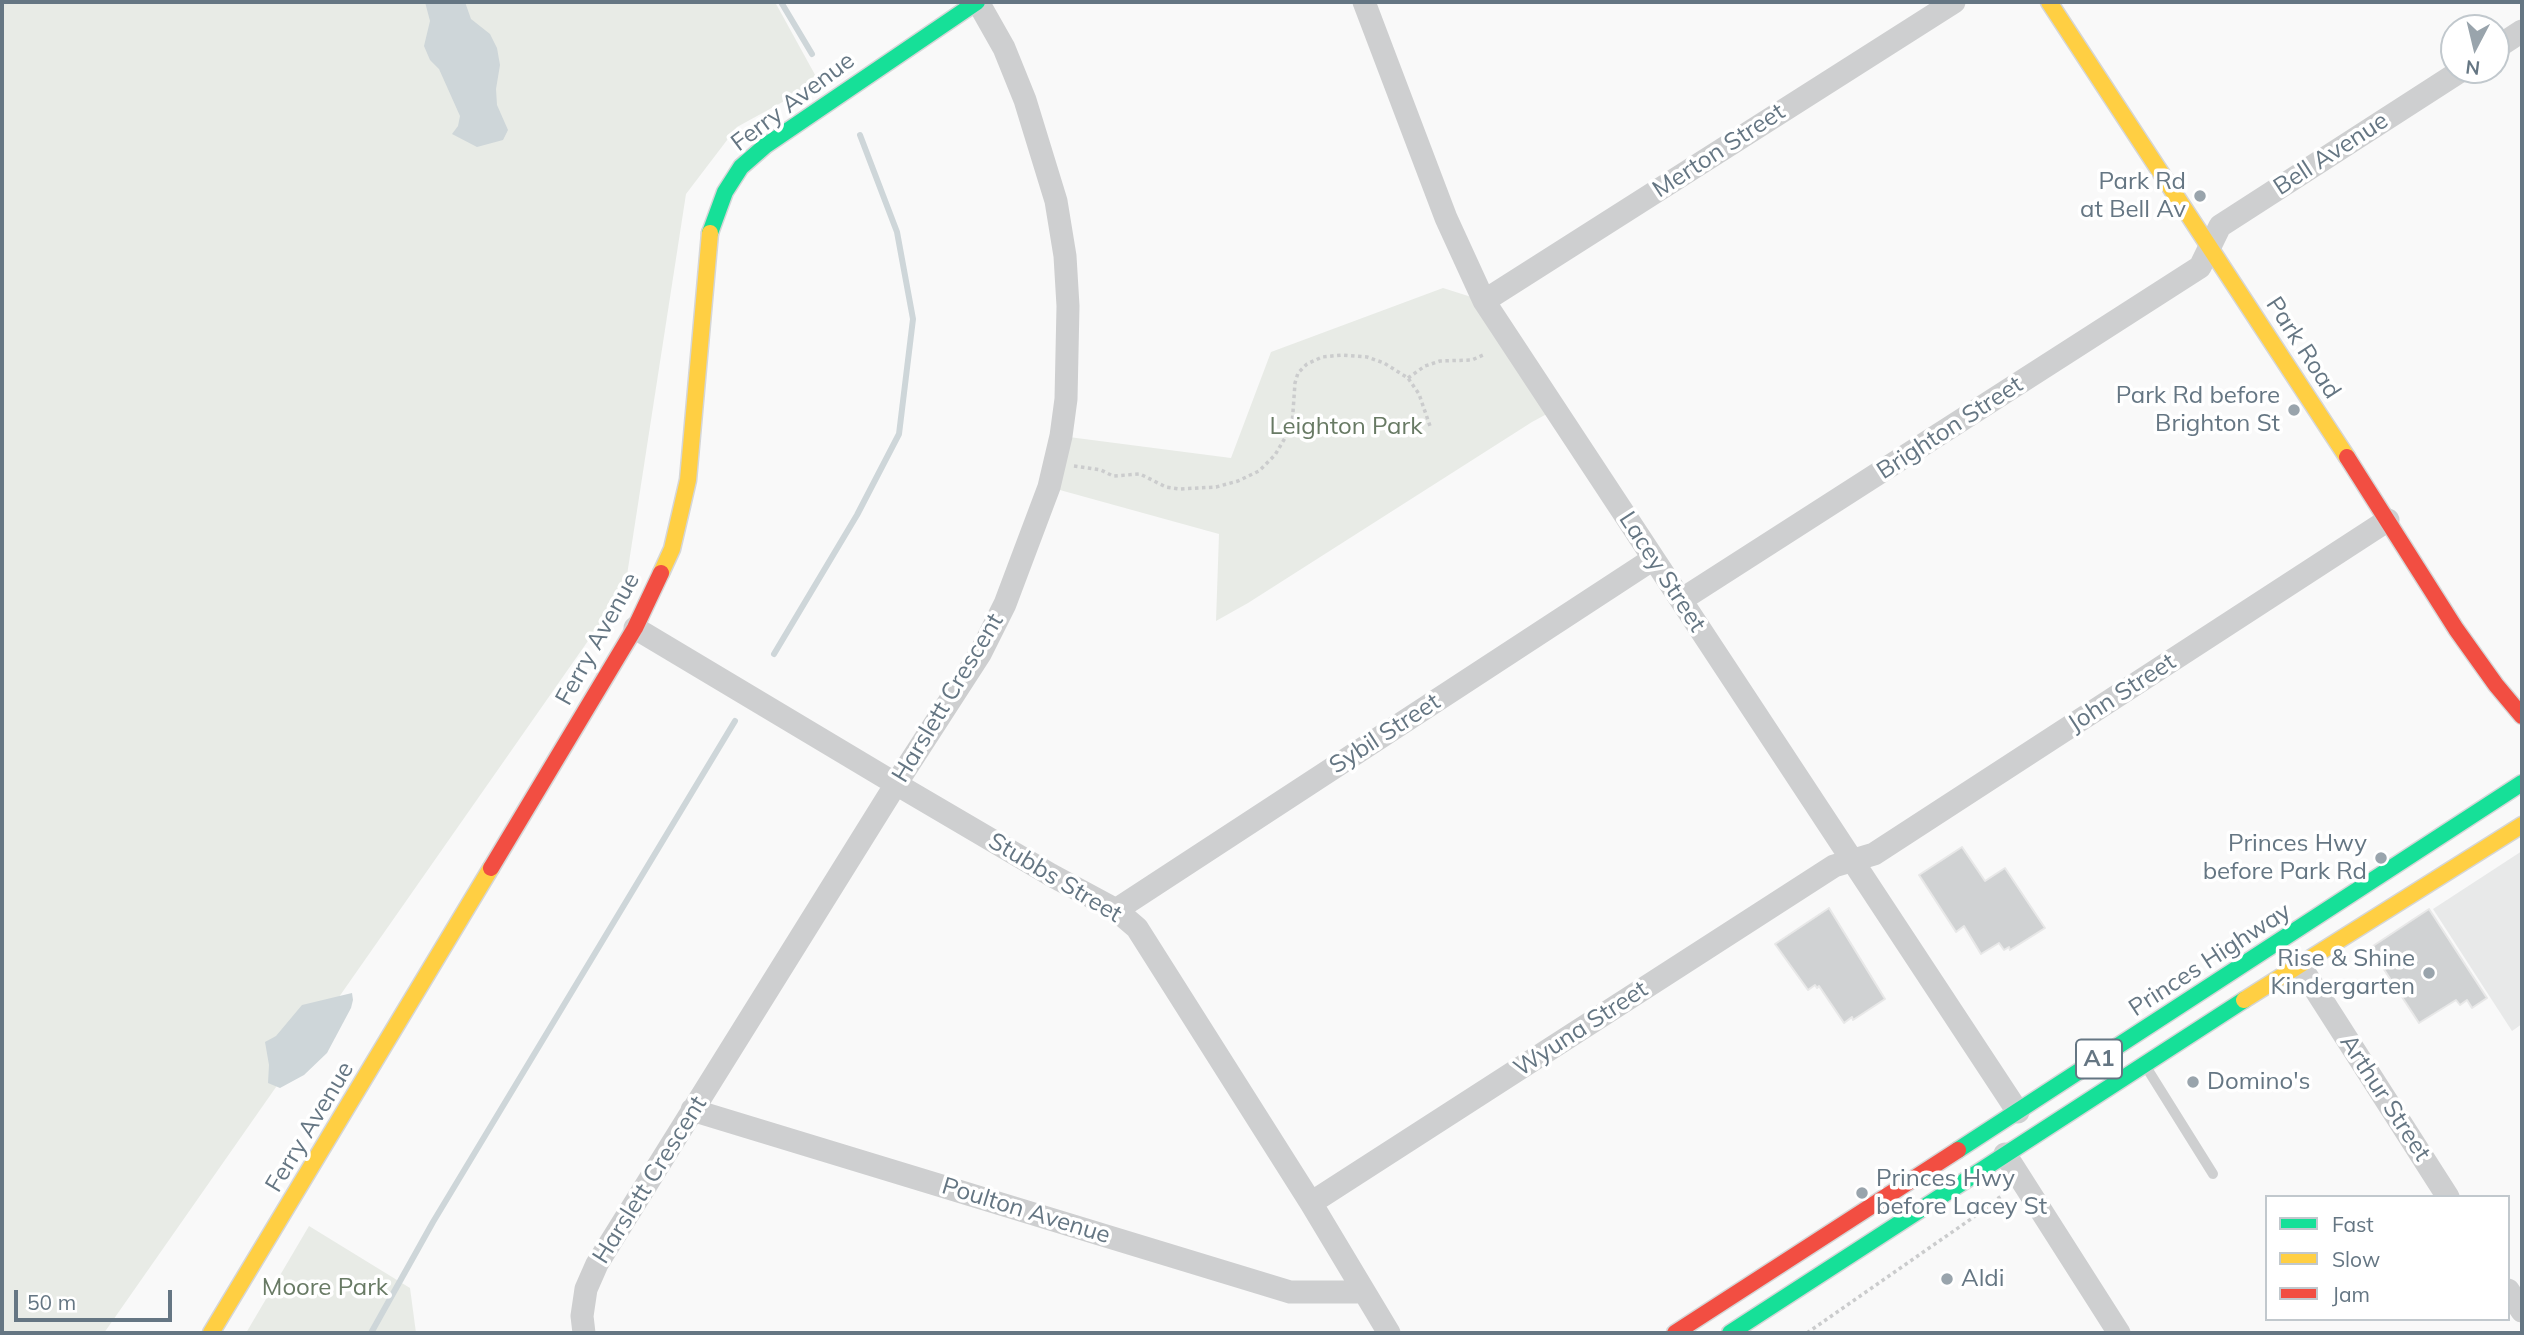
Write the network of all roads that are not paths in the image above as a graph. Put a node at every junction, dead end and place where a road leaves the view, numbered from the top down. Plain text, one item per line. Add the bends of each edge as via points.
1 (977, 2) edge
2 (1364, 2) edge
3 (1954, 2) edge
4 (2049, 2) edge
5 (2440, 84) edge
6 (2210, 247) junction
7 (1484, 301) junction
8 (2388, 520) junction
9 (1653, 559) junction
10 (1681, 600) junction
11 (635, 628) junction
12 (2522, 716) edge
13 (2522, 783) edge
14 (896, 784) junction
15 (2522, 825) edge
16 (1853, 860) junction
17 (1116, 910) junction
18 (2299, 964) junction
19 (2145, 1064) junction
20 (692, 1110) junction
21 (2018, 1112) junction
22 (2005, 1154) junction
23 (2213, 1174) dead end
24 (2447, 1195) edge
25 (1311, 1203) junction
26 (1363, 1292) junction
27 (2510, 1293) edge
28 (2522, 1311) edge
29 (211, 1333) edge
30 (584, 1333) edge
31 (1389, 1333) edge
32 (1675, 1333) edge
33 (1730, 1333) edge
34 (2119, 1333) edge

1 - 11 main road, Ferry Avenue via 765,146 741,167 725,192 707,249 681,518 672,549
1 - 14 street, Harslett Crescent via 1004,48 1025,100 1056,201 1065,256 1066,399 1039,518 1005,604 980,654
2 - 7 street, Lacey Street via 1446,218
3 - 7 street, Merton Street
4 - 6 main road, Park Road
5 - 6 street, Bell Avenue via 2220,226
6 - 8 main road, Park Road
6 - 10 street, Brighton Street via 2200,267
7 - 9 street, Lacey Street
8 - 12 main road, Park Road via 2462,638
8 - 16 street, John Street via 1874,854
9 - 10 street, Lacey Street
9 - 17 street, Sybil Street
10 - 16 street, Lacey Street
11 - 14 street, Stubbs Street
11 - 29 main road, Ferry Avenue
13 - 21 main road, Princes Highway / A1
14 - 17 street, Stubbs Street
14 - 20 street, Harslett Crescent
15 - 18 main road, A1
16 - 21 street, Lacey Street
16 - 25 street, Wyuna Street via 1834,866
17 - 25 street, Stubbs Street via 1137,928 1153,951
18 - 19 main road, A1
18 - 24 street, Arthur Street
19 - 22 main road, A1
19 - 23 lane
20 - 26 street, Poulton Avenue via 1290,1292
20 - 30 street, Harslett Crescent via 597,1264 586,1289
21 - 32 main road, Princes Highway / A1
22 - 33 main road, A1
22 - 34 street
25 - 26 street, Stubbs Street
26 - 31 street, Stubbs Street
27 - 28 street

